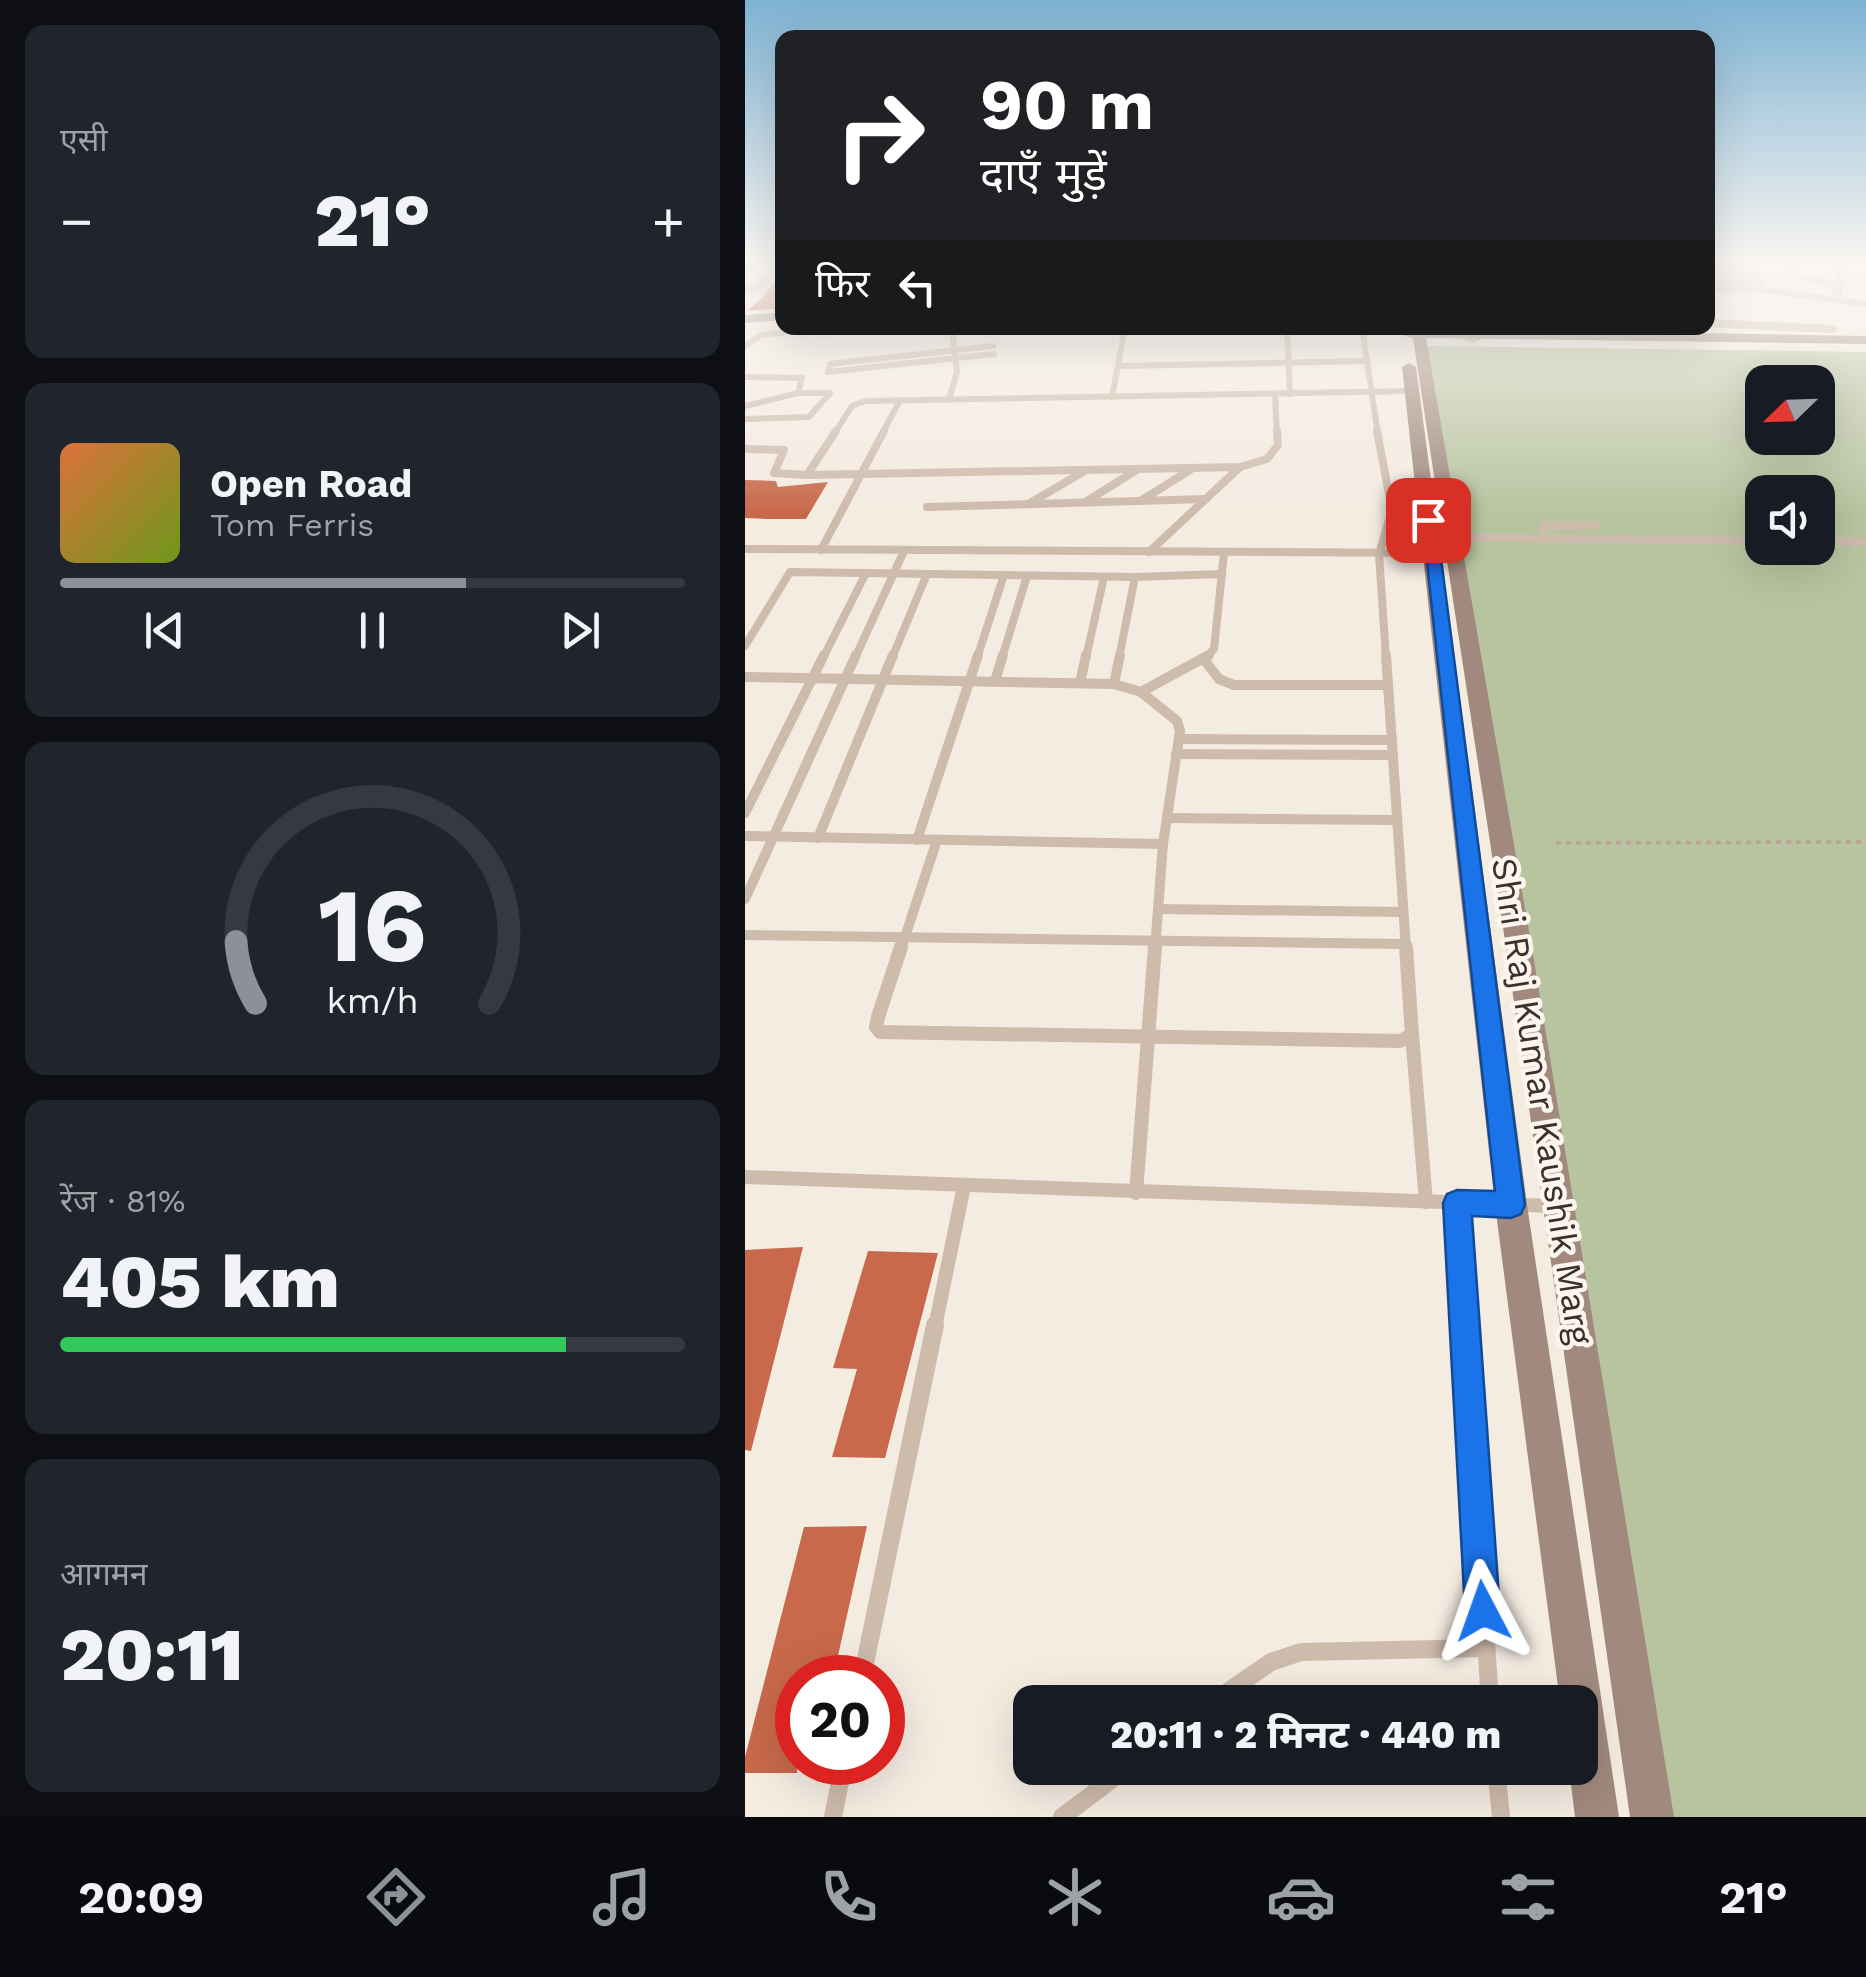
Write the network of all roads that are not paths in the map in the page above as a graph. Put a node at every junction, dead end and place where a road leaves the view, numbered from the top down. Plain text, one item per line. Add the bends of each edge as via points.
1 (954, 345) edge
2 (1123, 345) edge
3 (1288, 345) edge
4 (1365, 345) edge
5 (1412, 345) edge
6 (1414, 345) edge
7 (994, 350) dead end
8 (955, 354) junction
9 (1366, 361) junction
10 (1289, 362) junction
11 (1120, 366) junction
12 (745, 377) edge
13 (801, 378) junction
14 (1412, 392) junction
15 (799, 393) junction
16 (1370, 393) junction
17 (1275, 394) junction
18 (1290, 394) junction
19 (1112, 397) junction
20 (900, 400) junction
21 (949, 400) junction
22 (745, 406) edge
23 (745, 419) edge
24 (745, 449) edge
25 (1240, 467) junction
26 (1193, 468) junction
27 (1139, 469) junction
28 (1086, 470) junction
29 (860, 474) junction
30 (807, 475) junction
31 (1205, 499) junction
32 (1139, 501) junction
33 (1085, 503) junction
34 (1027, 504) junction
35 (927, 507) dead end
36 (1541, 538) junction
37 (1599, 539) junction
38 (1745, 541) edge
39 (1835, 542) edge
40 (1866, 542) edge
41 (1447, 548) junction
42 (745, 550) edge
43 (821, 550) junction
44 (903, 550) junction
45 (1149, 552) junction
46 (1224, 553) junction
47 (1379, 554) junction
48 (866, 574) junction
49 (893, 574) junction
50 (927, 574) junction
51 (1221, 574) junction
52 (1004, 575) junction
53 (1027, 576) junction
54 (1103, 577) junction
55 (1135, 577) junction
56 (745, 646) edge
57 (1205, 661) junction
58 (745, 678) edge
59 (813, 678) junction
60 (845, 678) junction
61 (883, 679) junction
62 (969, 681) junction
63 (995, 682) junction
64 (1080, 683) junction
65 (1113, 684) junction
66 (1388, 685) junction
67 (1141, 692) junction
68 (1179, 739) junction
69 (1391, 740) junction
70 (1177, 754) junction
71 (1393, 756) junction
72 (745, 813) edge
73 (1167, 818) junction
74 (1397, 820) junction
75 (745, 836) edge
76 (775, 837) junction
77 (818, 838) junction
78 (917, 840) junction
79 (937, 840) junction
80 (1163, 844) junction
81 (745, 899) edge
82 (1158, 909) junction
83 (1403, 912) junction
84 (745, 935) edge
85 (905, 937) junction
86 (1155, 940) junction
87 (1405, 944) junction
88 (1481, 960) junction
89 (1521, 960) junction
90 (1411, 1034) junction
91 (1148, 1038) junction
92 (745, 1177) edge
93 (964, 1186) junction
94 (1136, 1193) junction
95 (1426, 1202) junction
96 (1457, 1203) junction
97 (1511, 1205) junction
98 (1559, 1206) junction
99 (1485, 1648) junction
100 (867, 1655) edge
101 (1238, 1685) edge
102 (1488, 1685) edge
103 (839, 1785) edge
104 (1104, 1785) edge
105 (1498, 1785) edge
106 (833, 1817) edge
107 (1062, 1817) edge
108 (1501, 1817) edge
109 (1597, 1817) edge
110 (1652, 1817) edge

1 - 8 lane
2 - 11 lane
3 - 10 lane
4 - 9 lane
5 - 14 street, Shri Raj Kumar Kaushik Marg
6 - 41 street, Shri Raj Kumar Kaushik Marg
7 - 8 lane
8 - 13 lane
8 - 21 lane
9 - 10 lane
9 - 16 lane
10 - 11 lane
10 - 18 lane
11 - 19 lane
12 - 13 lane
13 - 15 lane
14 - 16 lane
14 - 41 street, Shri Raj Kumar Kaushik Marg
15 - 22 lane
15 - 23 lane via 830,393 809,417
16 - 18 lane
16 - 47 lane via 1392,510
17 - 18 lane
17 - 19 lane
17 - 25 lane via 1277,445 1267,459
19 - 21 lane
20 - 21 lane
20 - 29 lane
20 - 30 lane via 855,404
24 - 30 lane via 784,450 774,473
25 - 26 lane
25 - 31 lane
26 - 27 lane
26 - 32 lane
27 - 28 lane
27 - 33 lane
28 - 29 lane
28 - 34 lane
29 - 30 lane
29 - 43 lane
31 - 32 lane
31 - 45 lane
32 - 33 lane
33 - 34 lane
34 - 35 lane
36 - 37 lane
36 - 37 lane via 1542,526 1594,521
36 - 41 lane
37 - 38 lane
39 - 40 lane
41 - 47 lane
41 - 88 street, Shri Raj Kumar Kaushik Marg
41 - 89 street, Shri Raj Kumar Kaushik Marg
42 - 43 lane
43 - 44 lane
44 - 45 lane
44 - 49 lane
45 - 46 lane
46 - 47 lane
46 - 51 lane
47 - 66 lane
48 - 49 lane
48 - 56 lane via 791,572
48 - 59 lane
49 - 50 lane
49 - 60 lane
50 - 52 lane
50 - 61 lane
51 - 55 lane
51 - 57 lane via 1213,649
52 - 53 lane
52 - 62 lane
53 - 54 lane
53 - 63 lane
54 - 55 lane
54 - 64 lane
55 - 65 lane
57 - 66 lane via 1234,685
57 - 67 lane
58 - 59 lane
59 - 60 lane
59 - 72 lane
60 - 61 lane
60 - 76 lane
61 - 62 lane
61 - 77 lane
62 - 63 lane
62 - 78 lane
63 - 64 lane
64 - 65 lane
65 - 67 lane
66 - 69 lane
67 - 68 lane via 1177,721
68 - 69 lane
68 - 70 lane
69 - 71 lane
70 - 71 lane
70 - 73 lane
71 - 74 lane
73 - 74 lane
73 - 80 lane
74 - 83 lane
75 - 76 lane
76 - 77 lane
76 - 81 lane
77 - 78 lane
78 - 79 lane
79 - 80 lane
79 - 85 lane
80 - 82 lane
82 - 83 lane
82 - 86 lane
83 - 87 lane
84 - 85 lane
85 - 86 lane
85 - 91 lane via 878,1017 880,1032
86 - 87 lane
86 - 91 lane
87 - 90 lane
88 - 89 street
88 - 97 street, Shri Raj Kumar Kaushik Marg
89 - 98 street, Shri Raj Kumar Kaushik Marg
90 - 91 lane via 1400,1041
90 - 95 lane
91 - 94 lane
92 - 93 lane
93 - 94 lane
93 - 100 lane
94 - 95 lane
95 - 96 lane
96 - 97 lane
96 - 99 lane
97 - 98 lane
97 - 109 street, Shri Raj Kumar Kaushik Marg
98 - 110 street, Shri Raj Kumar Kaushik Marg
99 - 101 lane via 1301,1652
99 - 102 lane
103 - 106 lane
104 - 107 lane
105 - 108 lane

